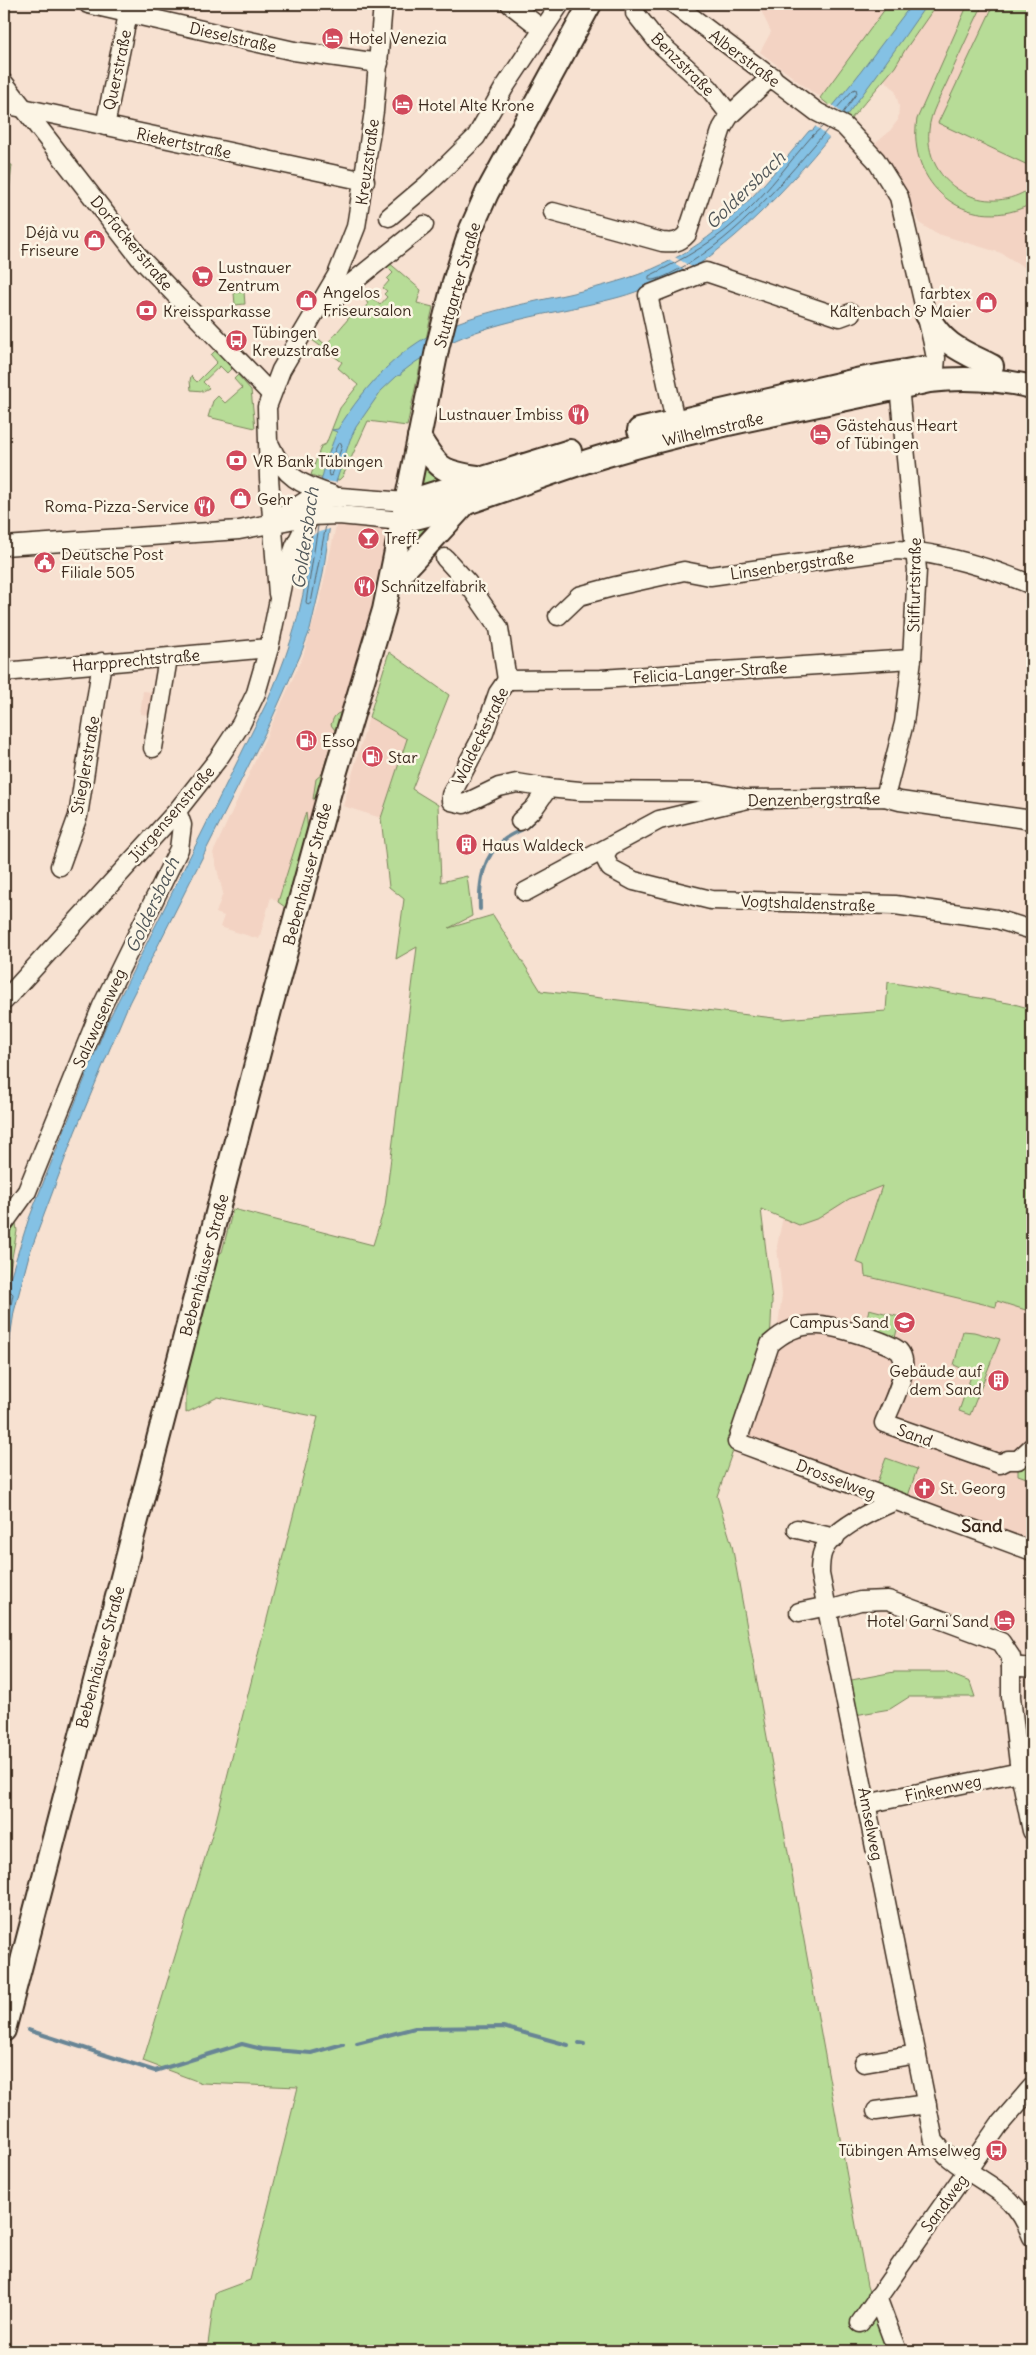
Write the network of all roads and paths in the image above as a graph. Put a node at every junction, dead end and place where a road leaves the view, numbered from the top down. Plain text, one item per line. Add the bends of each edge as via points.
1 (88, 4) edge
2 (383, 4) edge
3 (510, 4) edge
4 (560, 4) edge
5 (590, 4) edge
6 (674, 4) edge
7 (635, 13) dead end
8 (128, 14) junction
9 (542, 28) junction
10 (379, 63) junction
11 (772, 76) junction
12 (4, 83) edge
13 (4, 104) edge
14 (25, 109) junction
15 (730, 115) junction
16 (105, 126) junction
17 (365, 182) junction
18 (553, 212) dead end
19 (389, 217) dead end
20 (424, 225) dead end
21 (924, 306) junction
22 (316, 311) junction
23 (851, 313) dead end
24 (992, 366) junction
25 (931, 373) junction
26 (1032, 373) edge
27 (899, 380) junction
28 (1032, 387) edge
29 (271, 394) junction
30 (675, 421) junction
31 (419, 437) junction
32 (267, 440) junction
33 (483, 478) junction
34 (309, 502) junction
35 (464, 505) junction
36 (404, 511) junction
37 (272, 523) junction
38 (4, 546) edge
39 (295, 546) junction
40 (916, 551) junction
41 (445, 558) dead end
42 (1032, 585) edge
43 (389, 587) junction
44 (278, 594) junction
45 (558, 616) dead end
46 (269, 648) junction
47 (168, 658) junction
48 (912, 659) junction
49 (102, 662) junction
50 (4, 672) edge
51 (507, 680) junction
52 (153, 748) dead end
53 (548, 788) junction
54 (884, 797) junction
55 (748, 799) junction
56 (177, 811) junction
57 (520, 820) dead end
58 (1032, 820) edge
59 (609, 848) junction
60 (60, 866) dead end
61 (525, 892) dead end
62 (1032, 930) edge
63 (4, 1002) edge
64 (4, 1223) edge
65 (770, 1344) joint
66 (1032, 1447) edge
67 (895, 1502) junction
68 (797, 1529) dead end
69 (835, 1538) junction
70 (1032, 1551) edge
71 (828, 1608) junction
72 (799, 1612) dead end
73 (1011, 1666) junction
74 (1032, 1668) edge
75 (1020, 1772) junction
76 (866, 1804) junction
77 (1032, 1831) edge
78 (4, 2030) edge
79 (917, 2054) junction
80 (864, 2062) dead end
81 (1032, 2087) edge
82 (927, 2104) junction
83 (876, 2111) dead end
84 (968, 2169) junction
85 (1032, 2238) edge
86 (877, 2297) junction
87 (860, 2323) dead end
88 (898, 2351) edge

1 - 8 street, Dieselstraße
2 - 10 street, Kreuzstraße
3 - 9 street
4 - 9 street
5 - 31 main road, Stuttgarter Straße via 510,148 475,220 438,345
6 - 11 street, Alberstraße
7 - 15 street, Benzstraße via 657,41 709,88
8 - 10 street, Dieselstraße via 294,51
8 - 16 street, Querstraße
9 - 19 street via 476,137
10 - 17 street, Kreuzstraße
11 - 15 street
11 - 21 street, Alberstraße via 837,128 886,195 909,236
12 - 14 street, Dorfackerstraße
13 - 14 street, Riekertstraße
14 - 16 street, Riekertstraße
14 - 29 street, Dorfackerstraße via 140,258
15 - 18 street via 715,144 687,234 682,240 662,242
16 - 17 street, Riekertstraße
17 - 22 street, Kreuzstraße via 352,242
20 - 22 street, Kreuzstraße via 342,290 330,306
21 - 24 main road via 942,339
21 - 25 street, Alberstraße
22 - 29 street, Kreuzstraße
23 - 30 street via 840,316 706,272 648,296
24 - 25 main road, Wilhelmstraße
24 - 26 main road, Wilhelmstraße
25 - 27 main road, Wilhelmstraße
25 - 28 main road, Wilhelmstraße
27 - 30 main road, Wilhelmstraße
27 - 35 main road, Wilhelmstraße via 621,451
27 - 40 street, Stiffurtstraße
29 - 32 street, Kreuzstraße via 267,407
30 - 33 main road, Wilhelmstraße
31 - 33 main road via 433,459 447,472
31 - 36 main road, Stuttgarter Straße
32 - 34 street, Kreuzstraße via 277,461
32 - 37 street, Kreuzstraße
33 - 36 main road, Wilhelmstraße
34 - 36 street via 340,497
34 - 36 street via 339,515
34 - 37 street
34 - 39 street, Jürgensenstraße
35 - 36 main road, Wilhelmstraße
35 - 43 main road
36 - 43 main road, Bebenhäuser Straße
37 - 38 street via 239,530
37 - 39 street via 290,537
37 - 44 street, Jürgensenstraße
39 - 44 street, Jürgensenstraße
40 - 42 street, Linsenbergstraße
40 - 45 street, Linsenbergstraße via 897,550 710,576 684,571 580,596
40 - 48 street, Stiffurtstraße
41 - 51 street, Waldeckstraße via 499,628
43 - 78 main road, Bebenhäuser Straße via 296,913
44 - 46 street, Jürgensenstraße
46 - 47 street, Harpprechtstraße
46 - 56 street, Jürgensenstraße via 256,694 241,724 218,760
47 - 49 street, Harpprechtstraße
47 - 52 street
48 - 51 street, Felicia-Langer-Straße via 611,678
48 - 54 street, Stiffurtstraße via 904,724
49 - 50 street, Harpprechtstraße
49 - 60 street, Stieglerstraße via 78,816
51 - 53 street, Waldeckstraße via 498,693 484,733 451,795 451,801 464,804 498,787 517,782
53 - 55 street, Waldeckstraße via 605,792 710,792
53 - 57 street via 534,808
54 - 55 street, Denzenbergstraße
54 - 58 street, Denzenbergstraße
55 - 59 street, Denzenbergstraße via 659,820
56 - 63 street, Jürgensenstraße
56 - 64 street, Salzwasenweg via 182,825 179,849 102,1006 27,1191
59 - 61 street, Denzenbergstraße
59 - 62 street, Vogtshaldenstraße via 604,856 610,868 634,881 711,900 896,905 996,919
65 - 66 street, Sand via 780,1335 799,1327 819,1325 889,1345 900,1352 904,1362 884,1423 1000,1464 1018,1460
65 - 67 street, Drosselweg via 737,1442
67 - 69 street, Amselweg via 862,1516
67 - 70 street, Drosselweg
68 - 69 street
69 - 71 street, Amselweg via 823,1550 821,1558 820,1574
71 - 72 street
71 - 73 street via 860,1600 888,1600 1001,1642 1011,1657
71 - 76 street, Amselweg
73 - 74 street
73 - 75 street via 1011,1697
75 - 76 street, Finkenweg
75 - 77 street
76 - 79 street, Amselweg
79 - 80 street
79 - 82 street, Amselweg
81 - 84 street, Sandweg via 999,2125
82 - 83 street
82 - 84 street, Amselweg via 934,2141 950,2158
84 - 85 street, Amselweg via 1020,2210
84 - 86 street, Sandweg
86 - 87 street, Sandweg
86 - 88 street

